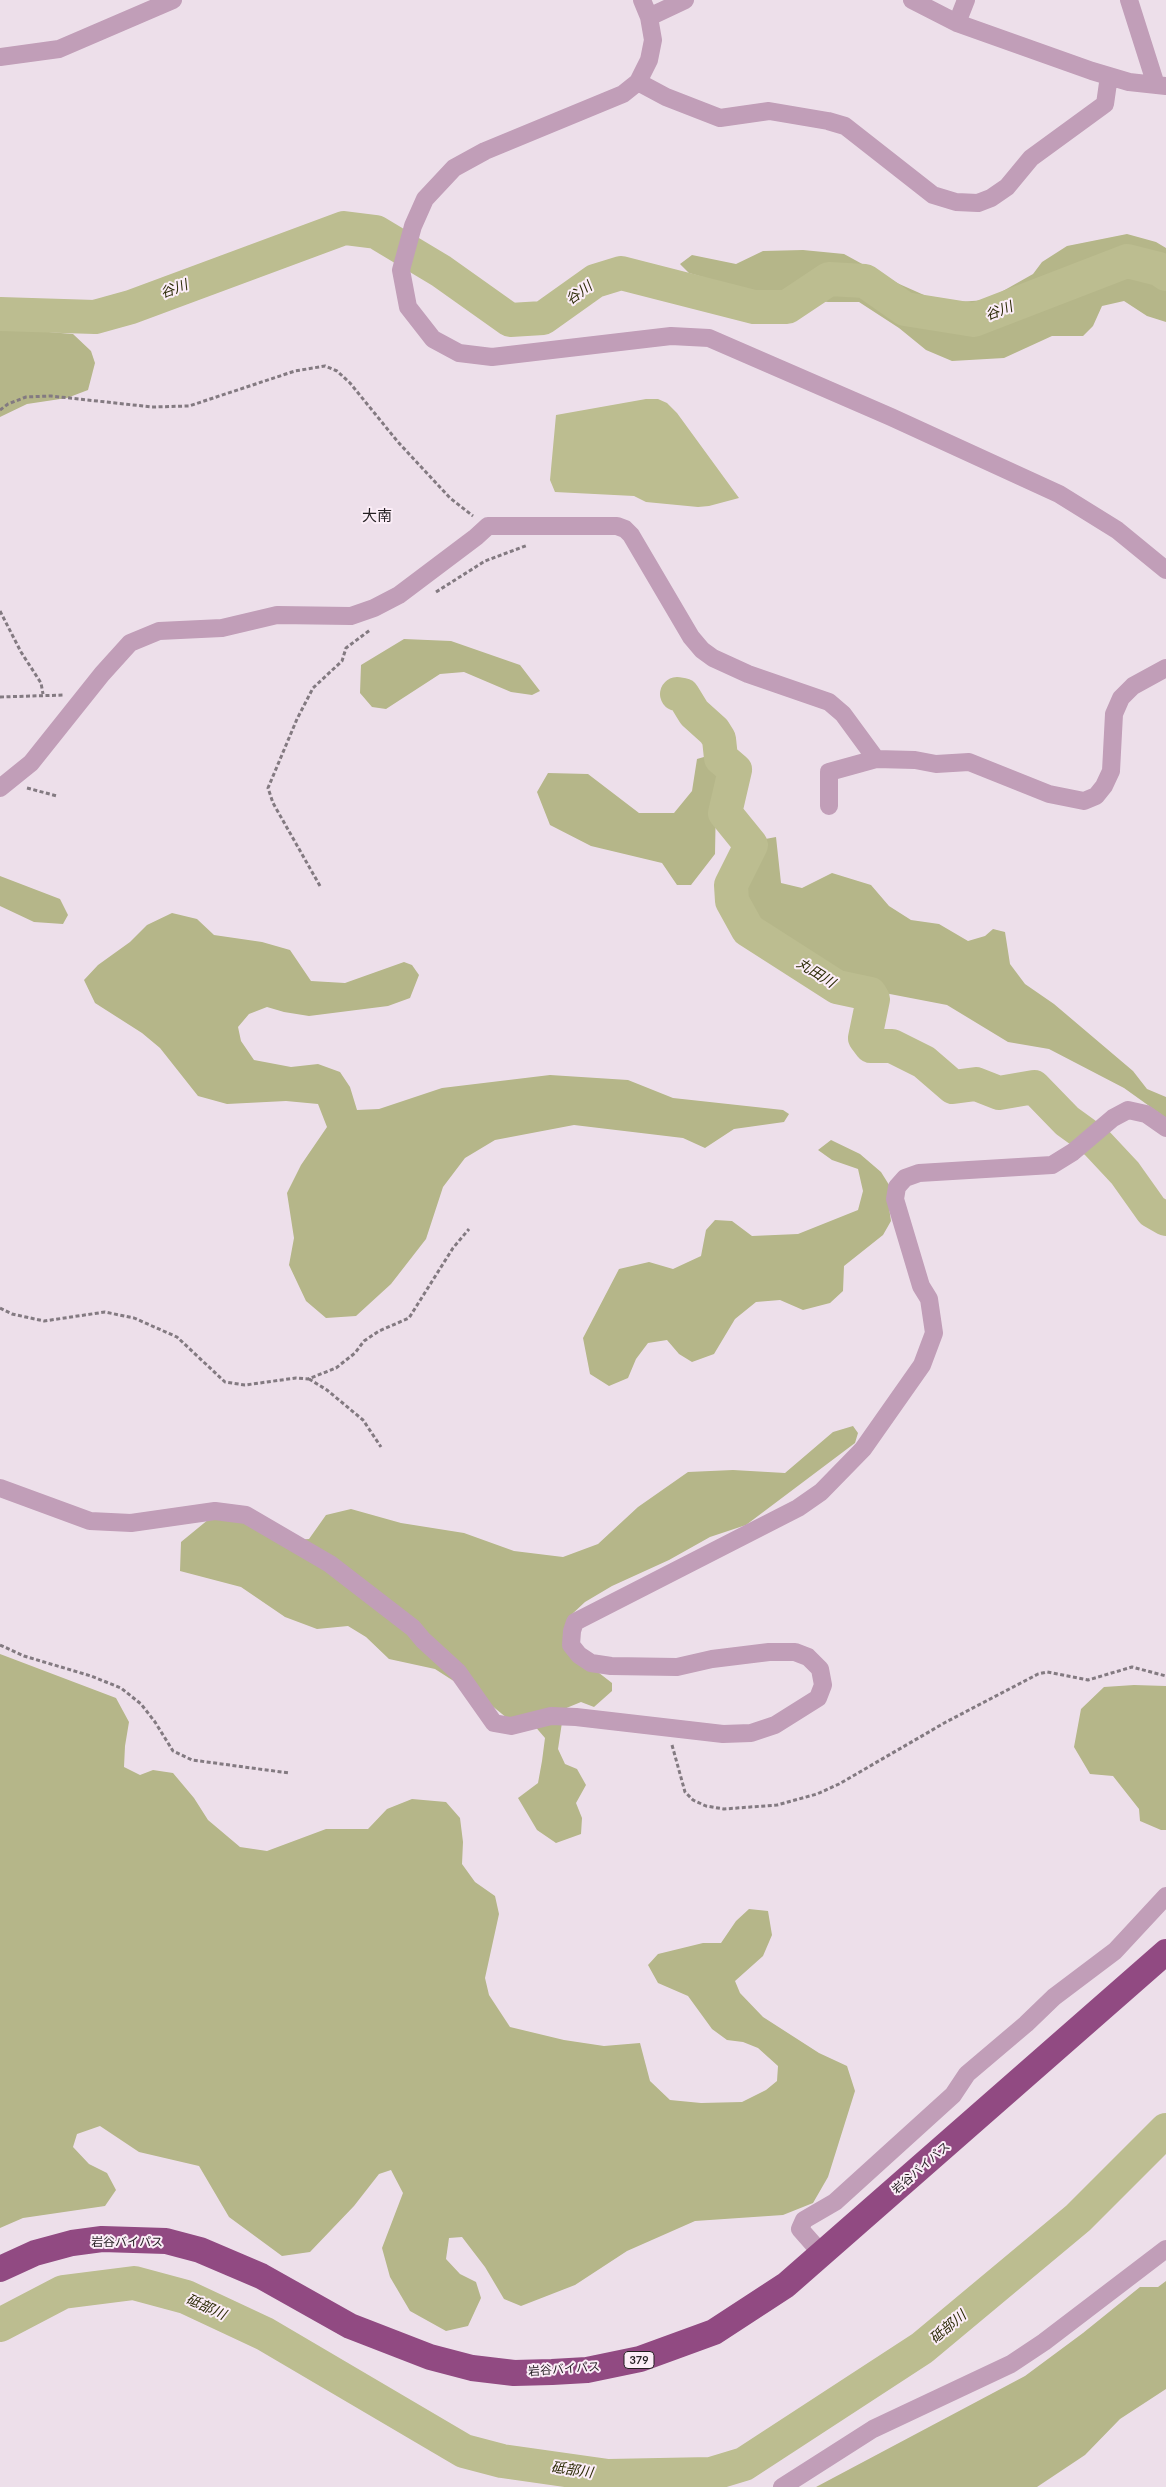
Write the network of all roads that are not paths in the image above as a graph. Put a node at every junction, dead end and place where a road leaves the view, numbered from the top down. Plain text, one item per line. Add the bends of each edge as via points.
1 (173, 0) edge
2 (642, 0) edge
3 (685, 0) edge
4 (912, 0) edge
5 (966, 0) edge
6 (1129, 0) edge
7 (649, 16) junction
8 (957, 22) junction
9 (0, 57) edge
10 (1109, 76) junction
11 (638, 82) junction
12 (1161, 85) edge
13 (1166, 570) edge
14 (1166, 668) edge
15 (876, 758) junction
16 (2, 787) edge
17 (828, 806) dead end
18 (1166, 1128) edge
19 (0, 1488) edge
20 (1166, 1896) edge
21 (1166, 1952) edge
22 (1166, 2249) edge
23 (822, 2254) junction
24 (0, 2269) edge
25 (782, 2487) edge

1 - 9 street via 59,49
2 - 7 street
3 - 7 street
4 - 8 street
5 - 8 street
6 - 12 street
7 - 11 street via 653,40 649,60
8 - 10 street
10 - 11 street via 1105,104 1031,158 1007,187 978,203 956,202 933,195 845,126 769,110 720,118
10 - 12 street via 1129,82
11 - 13 street via 608,101 484,151 454,168 424,199 401,270 408,307 433,339 459,353 492,356 672,336 709,338 1059,494 1117,530
14 - 15 street via 1133,686 1121,698 1114,714 1110,771 1096,796 1084,801 1049,794 969,762 936,764
15 - 16 street via 829,702 748,674 702,650 632,534 625,529 617,526 488,526 398,594 367,611 351,616 278,615 222,628 159,631 130,643 31,763
15 - 17 street via 829,772
18 - 19 street via 1146,1114 1128,1110 1052,1165 919,1172 905,1178 897,1188 895,1199 921,1286 929,1299 934,1333 922,1366 863,1449 821,1492 798,1508 575,1622 571,1645 590,1664 678,1667 743,1654 795,1652 808,1657 820,1669 823,1685 818,1698 775,1725 751,1733 723,1734 551,1716 511,1726 494,1724 458,1672 413,1628 330,1564 246,1515 215,1512 131,1523 90,1521
20 - 23 street via 1115,1951 1054,1997 967,2074 953,2095 835,2202 804,2220 800,2229
21 - 23 highway, 岩谷バイパス / 379
22 - 25 street via 1012,2364 873,2429
23 - 24 highway, 岩谷バイパス / 379 via 786,2285 749,2310 714,2332 678,2346 640,2359 587,2370 514,2373 472,2368 430,2357 350,2326 261,2276 200,2250 166,2241 102,2239 72,2243 35,2253

